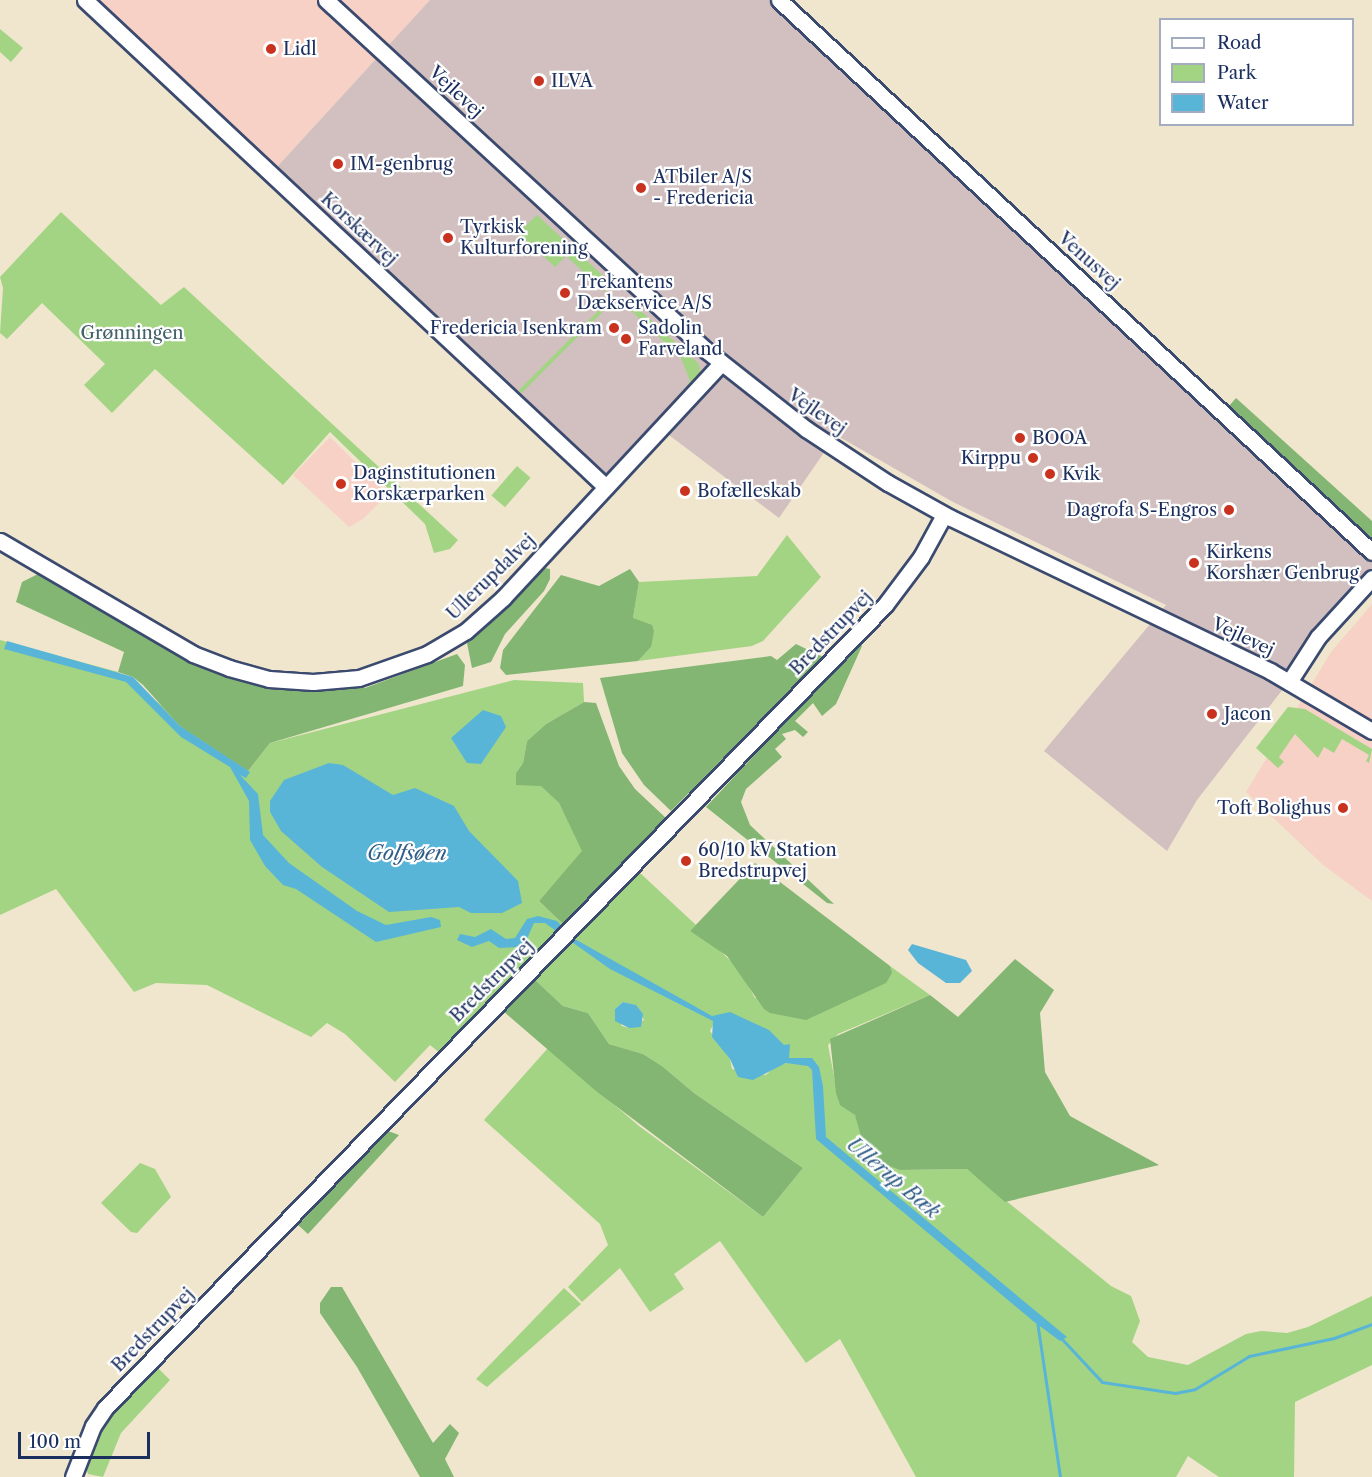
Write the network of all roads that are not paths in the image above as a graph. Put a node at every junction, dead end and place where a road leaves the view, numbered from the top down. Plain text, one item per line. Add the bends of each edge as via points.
1 (85, 0) edge
2 (326, 0) edge
3 (779, 0) edge
4 (721, 363) junction
5 (606, 486) junction
6 (944, 515) junction
7 (0, 541) edge
8 (1372, 552) edge
9 (1372, 577) edge
10 (1289, 682) junction
11 (1372, 731) edge
12 (73, 1477) edge

1 - 5 street, Korskærvej
2 - 4 street, Vejlevej
3 - 8 street, Venusvej
4 - 5 street, Ullerupdalvej
4 - 6 street, Vejlevej via 846,456
5 - 7 street, Ullerupdalvej via 503,598 466,632 427,654 358,678 280,679 229,668 193,654
6 - 10 street, Vejlevej
6 - 12 street, Bredstrupvej via 917,562 885,605 105,1408 93,1426
8 - 9 street via 1368,562
9 - 10 street via 1318,637
10 - 11 street, Vejlevej

